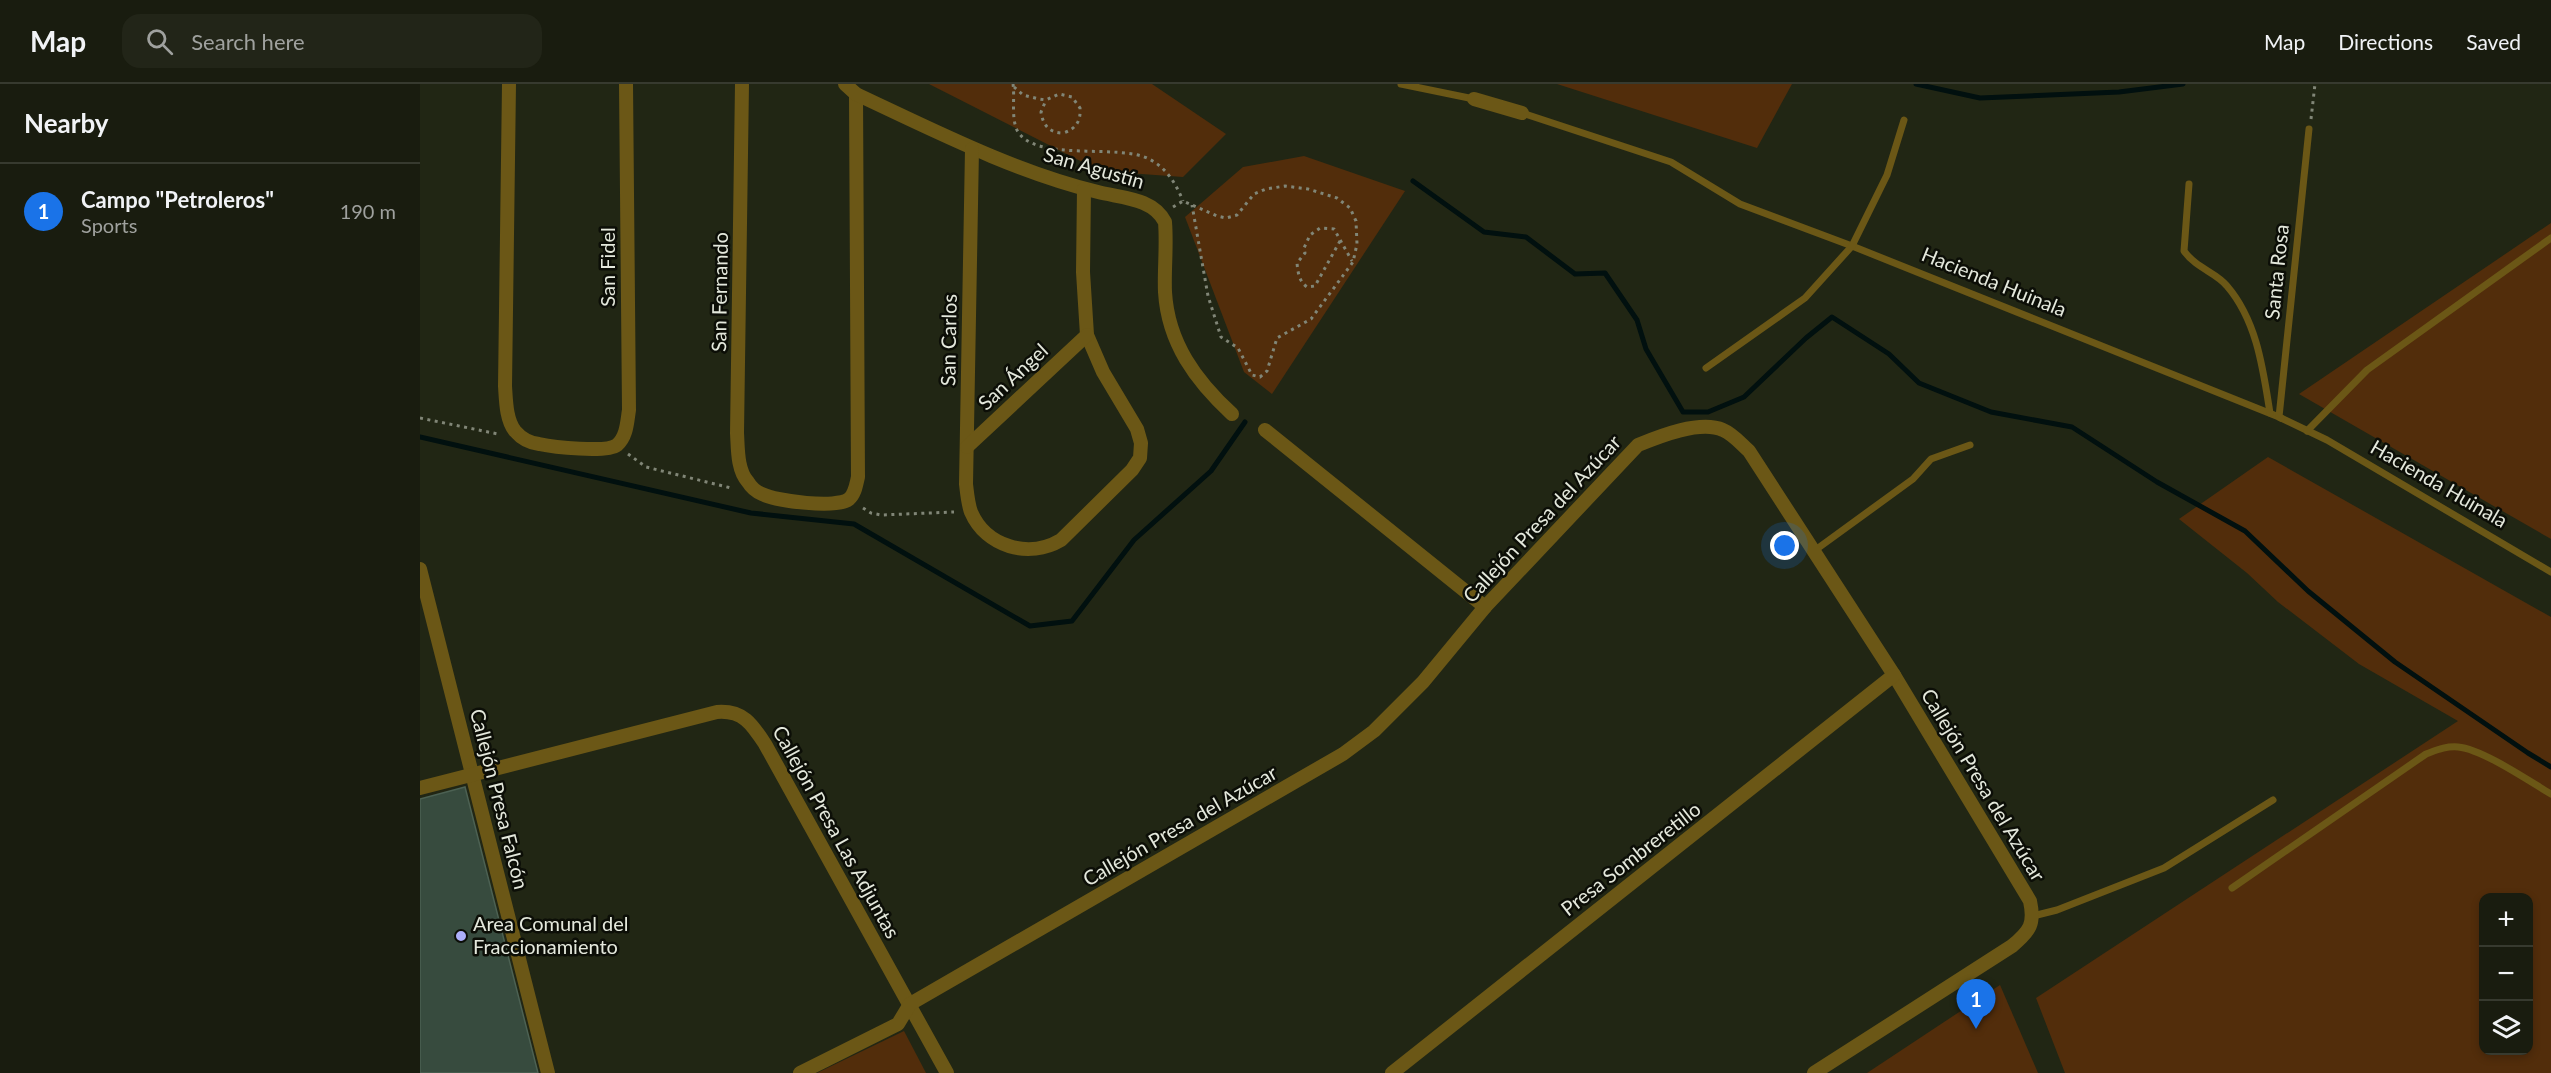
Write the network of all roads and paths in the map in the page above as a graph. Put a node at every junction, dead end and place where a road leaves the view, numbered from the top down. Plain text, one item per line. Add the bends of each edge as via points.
1 (509, 84) edge
2 (626, 84) edge
3 (742, 84) edge
4 (845, 84) edge
5 (1401, 84) edge
6 (2314, 84) edge
7 (1013, 86) edge
8 (856, 94) junction
9 (1474, 99) joint
10 (1046, 100) junction
11 (2313, 101) dead end
12 (1522, 113) joint
13 (1904, 120) dead end
14 (2309, 129) dead end
15 (972, 149) junction
16 (2188, 184) dead end
17 (1084, 189) junction
18 (1183, 201) junction
19 (1192, 205) junction
20 (1161, 213) junction
21 (2551, 238) edge
22 (1340, 241) junction
23 (1852, 246) junction
24 (1353, 262) junction
25 (1087, 335) junction
26 (1706, 368) dead end
27 (2270, 413) junction
28 (1232, 414) dead end
29 (2278, 417) junction
30 (420, 418) edge
31 (1265, 430) dead end
32 (2308, 432) junction
33 (519, 434) junction
34 (1970, 445) dead end
35 (616, 446) junction
36 (967, 447) junction
37 (760, 494) junction
38 (849, 499) junction
39 (971, 511) junction
40 (1814, 551) junction
41 (420, 569) edge
42 (2551, 572) edge
43 (1485, 607) junction
44 (1894, 675) junction
45 (473, 775) junction
46 (420, 788) edge
47 (2551, 794) edge
48 (2273, 800) dead end
49 (2232, 888) dead end
50 (2033, 916) junction
51 (910, 1004) junction
52 (548, 1073) edge
53 (800, 1073) edge
54 (947, 1073) edge
55 (1392, 1073) edge
56 (1814, 1073) edge

1 - 33 street via 505,386 507,410
2 - 35 street, San Fidel via 629,410 625,435
3 - 37 street, San Fernando via 737,433 739,461 746,481
4 - 8 street, San Agustín
5 - 9 lane, Hacienda Huinala
6 - 11 path
7 - 10 path via 1031,98
7 - 18 path via 1015,123 1020,135 1036,145 1068,151 1132,153 1150,159 1175,183
8 - 15 street, San Agustín
8 - 38 street via 858,461 855,490
9 - 12 street, Hacienda Huinala
10 - 10 path via 1041,112 1050,130 1063,134 1075,127 1081,115 1077,101 1065,94
12 - 23 lane, Hacienda Huinala via 1671,162 1740,204
13 - 23 lane via 1887,175
14 - 29 lane, Santa Rosa
15 - 17 street, San Agustín
15 - 36 street, San Carlos
16 - 27 lane via 2184,251 2192,262 2226,284 2253,328
17 - 20 street, San Agustín via 1150,204
17 - 25 street
18 - 19 path
18 - 20 path
19 - 24 path via 1226,218 1237,214 1254,194 1285,186 1337,198 1350,208 1356,221
19 - 24 path via 1208,296 1221,337 1238,348 1255,377 1267,371 1277,338 1311,318
20 - 28 street, San Agustín via 1165,222 1165,293 1171,326 1186,362
21 - 32 lane via 2367,370
22 - 22 path via 1339,234 1327,227 1310,235 1305,253 1297,263 1299,277 1307,287 1315,286
22 - 24 path
23 - 26 lane via 1805,298
23 - 27 lane, Hacienda Huinala
25 - 36 street, San Ángel
25 - 39 street, San Carlos via 1103,372 1137,429 1140,458 1061,540 1048,548 1028,550 997,543
27 - 29 lane, Hacienda Huinala
29 - 32 lane, Hacienda Huinala
30 - 33 path
31 - 43 street
32 - 42 lane, Hacienda Huinala
33 - 35 street via 538,444 604,450
34 - 40 lane via 1931,459 1913,479
35 - 37 path via 646,467
36 - 39 street, San Carlos via 966,484
37 - 38 street via 778,500 836,504
38 - 39 path via 880,515
40 - 43 street, Callejón Presa del Azúcar via 1749,451 1721,429 1679,431 1638,445
40 - 44 street, Callejón Presa del Azúcar
41 - 45 street, Callejón Presa Falcón
43 - 51 street, Callejón Presa del Azúcar via 1423,682 1343,754
44 - 50 street, Callejón Presa del Azúcar via 2030,901
44 - 55 street, Presa Sombreretillo
45 - 46 street, Callejón Presa Las Adjuntas
45 - 51 street, Callejón Presa Las Adjuntas via 717,712 743,716 765,744
45 - 52 street, Callejón Presa Falcón
47 - 49 lane via 2480,754 2460,747 2445,748 2426,754
48 - 50 lane via 2164,868
50 - 56 street via 2028,930 2012,946
51 - 53 street via 898,1024
51 - 54 street, Callejón Presa Las Adjuntas

